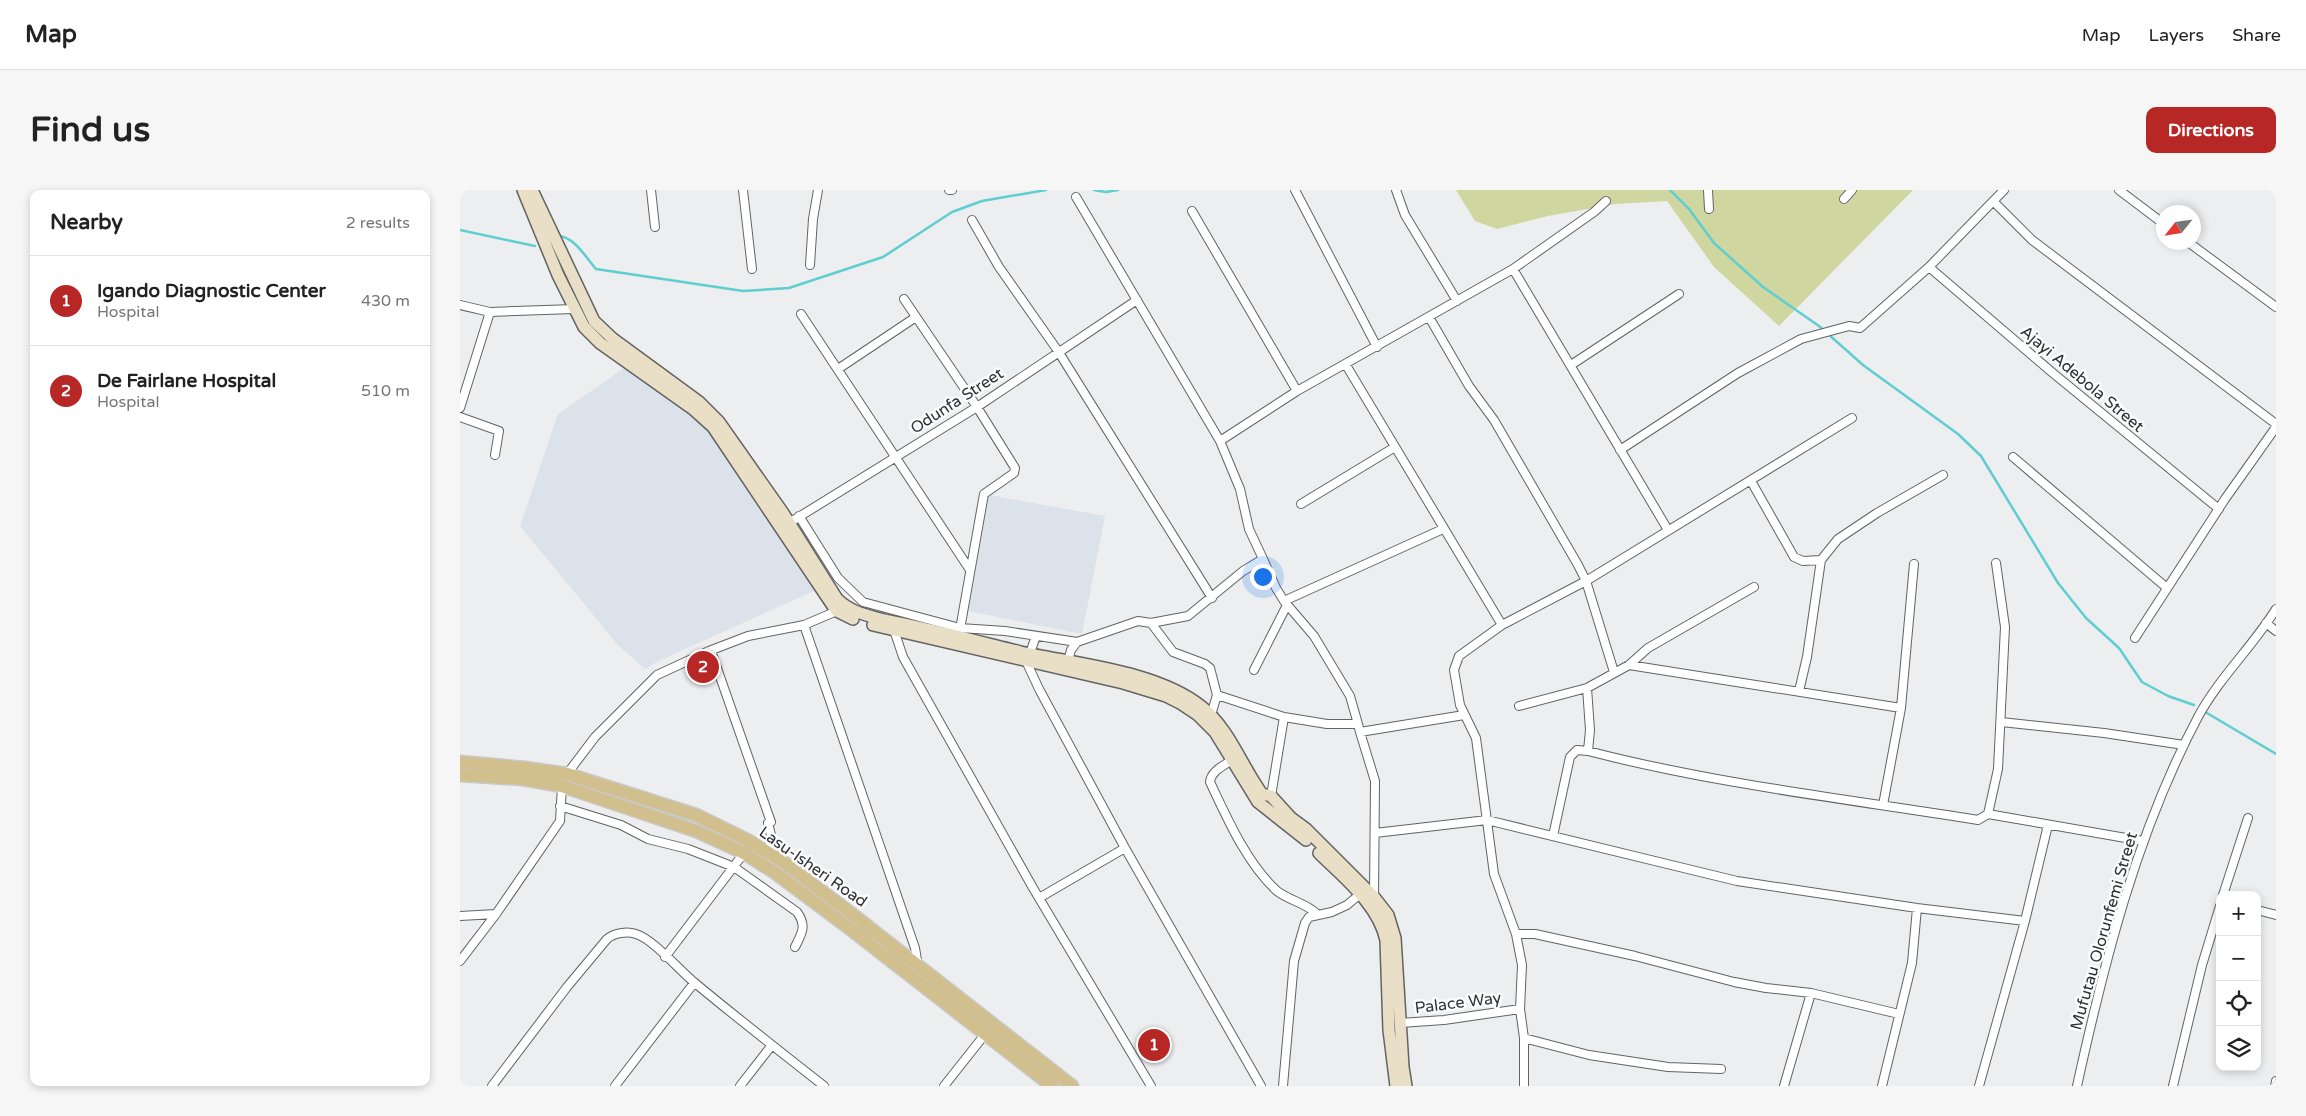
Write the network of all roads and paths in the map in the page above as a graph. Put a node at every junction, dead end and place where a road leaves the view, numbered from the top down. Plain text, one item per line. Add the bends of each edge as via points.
1 (523, 190) edge
2 (532, 190) edge
3 (651, 190) edge
4 (744, 190) edge
5 (818, 190) edge
6 (1294, 190) edge
7 (1396, 190) edge
8 (1708, 190) edge
9 (1852, 190) edge
10 (2004, 190) edge
11 (2119, 190) edge
12 (1076, 198) dead end
13 (1844, 199) dead end
14 (1606, 201) dead end
15 (1993, 201) junction
16 (1709, 209) dead end
17 (1192, 211) dead end
18 (2156, 218) edge
19 (972, 220) dead end
20 (655, 227) dead end
21 (2199, 250) edge
22 (810, 265) dead end
23 (1929, 267) junction
24 (752, 269) dead end
25 (1513, 269) junction
26 (1679, 294) dead end
27 (904, 299) dead end
28 (1137, 300) junction
29 (1457, 301) junction
30 (460, 305) edge
31 (2276, 307) edge
32 (574, 310) junction
33 (490, 312) junction
34 (801, 314) dead end
35 (916, 317) junction
36 (1428, 318) junction
37 (1377, 347) junction
38 (1058, 351) junction
39 (1571, 364) junction
40 (1346, 365) junction
41 (838, 369) junction
42 (1297, 391) junction
43 (977, 407) junction
44 (460, 408) edge
45 (460, 417) edge
46 (1852, 418) dead end
47 (2276, 425) edge
48 (1220, 441) junction
49 (1395, 447) junction
50 (1620, 450) junction
51 (495, 455) dead end
52 (896, 456) junction
53 (2013, 457) dead end
54 (1943, 475) dead end
55 (1751, 481) junction
56 (1301, 504) dead end
57 (2219, 509) junction
58 (799, 516) junction
59 (789, 523) junction
60 (1443, 529) junction
61 (1668, 530) junction
62 (1263, 559) junction
63 (1822, 560) junction
64 (1996, 563) dead end
65 (1914, 564) dead end
66 (970, 570) junction
67 (1586, 581) junction
68 (1754, 587) dead end
69 (2167, 588) junction
70 (1212, 598) junction
71 (1285, 603) junction
72 (889, 608) junction
73 (2276, 609) edge
74 (837, 611) junction
75 (884, 620) junction
76 (1151, 623) junction
77 (2266, 623) junction
78 (1502, 624) junction
79 (804, 625) junction
80 (894, 630) junction
81 (959, 632) junction
82 (2276, 632) edge
83 (1036, 636) junction
84 (2135, 638) dead end
85 (1077, 642) junction
86 (709, 651) junction
87 (1028, 657) junction
88 (1068, 661) junction
89 (1629, 665) junction
90 (1254, 670) dead end
91 (1614, 672) junction
92 (1587, 688) junction
93 (1799, 691) junction
94 (1217, 695) junction
95 (1519, 706) dead end
96 (1901, 708) junction
97 (1464, 715) junction
98 (1211, 716) junction
99 (1284, 718) junction
100 (2001, 722) junction
101 (1358, 724) junction
102 (1360, 732) junction
103 (2184, 745) junction
104 (1588, 751) junction
105 (1232, 760) junction
106 (460, 762) edge
107 (460, 775) edge
108 (564, 780) junction
109 (1270, 796) junction
110 (1883, 805) junction
111 (560, 806) junction
112 (1988, 814) junction
113 (2248, 818) dead end
114 (1487, 820) junction
115 (2048, 825) junction
116 (1374, 833) junction
117 (1553, 836) junction
118 (2143, 841) junction
119 (1125, 848) junction
120 (769, 852) junction
121 (744, 853) junction
122 (734, 867) junction
123 (2224, 891) edge
124 (1360, 894) junction
125 (1374, 897) junction
126 (1039, 898) junction
127 (1917, 908) junction
128 (2261, 911) edge
129 (496, 914) junction
130 (1317, 914) junction
131 (2276, 914) edge
132 (460, 916) edge
133 (2216, 918) edge
134 (2025, 921) junction
135 (1516, 934) junction
136 (795, 947) dead end
137 (665, 957) junction
138 (460, 961) edge
139 (918, 966) junction
140 (694, 983) junction
141 (1811, 993) junction
142 (1520, 1008) junction
143 (1899, 1014) junction
144 (1400, 1023) junction
145 (989, 1029) junction
146 (1524, 1038) junction
147 (772, 1045) junction
148 (1721, 1069) dead end
149 (2276, 1080) edge
150 (492, 1086) edge
151 (614, 1086) edge
152 (740, 1086) edge
153 (824, 1086) edge
154 (944, 1086) edge
155 (1052, 1086) edge
156 (1072, 1086) edge
157 (1150, 1086) edge
158 (1261, 1086) edge
159 (1284, 1086) edge
160 (1396, 1086) edge
161 (1406, 1086) edge
162 (1524, 1086) edge
163 (1784, 1086) edge
164 (1882, 1086) edge
165 (1979, 1086) edge
166 (2077, 1086) edge
167 (2173, 1086) edge
168 (2275, 1086) edge

1 - 32 main road
2 - 59 main road via 594,321 613,339 699,402 719,422
3 - 20 street
4 - 24 street
5 - 22 street
6 - 37 street
7 - 29 street via 1405,215
8 - 16 street
9 - 13 street
10 - 15 street
11 - 18 street
12 - 28 street
14 - 25 street
15 - 23 street
15 - 47 street via 2032,240
17 - 42 street
19 - 38 street
21 - 31 street
23 - 50 street via 1860,328 1849,326 1801,339 1738,372
23 - 57 street, Ajayi Adebola Street
25 - 29 street
25 - 39 street
26 - 39 street
27 - 35 street
28 - 38 street, Odunfa Street
28 - 48 street
29 - 36 street
30 - 33 street
32 - 33 street
32 - 74 main road via 584,328 600,344 693,409 713,427
33 - 44 street
34 - 41 street
35 - 41 street
35 - 43 street
36 - 37 street
36 - 67 street via 1469,386 1494,420
37 - 40 street
38 - 43 street, Odunfa Street
38 - 70 street
39 - 50 street
40 - 42 street
40 - 49 street
41 - 52 street
42 - 48 street
43 - 52 street, Odunfa Street
43 - 66 street via 1015,468 1014,473 984,494
45 - 51 street via 499,431
46 - 55 street
47 - 57 street
48 - 62 street via 1240,489 1249,529
49 - 56 street
49 - 60 street
50 - 61 street
52 - 58 street, Odunfa Street
52 - 66 street
53 - 69 street
54 - 63 street via 1838,539
55 - 61 street
55 - 63 street via 1794,558
57 - 69 street
58 - 59 street, Odunfa Street
58 - 72 street via 838,578 852,594 863,602
59 - 75 main road via 836,599 851,610
60 - 71 street
60 - 78 street
61 - 67 street
62 - 70 street
62 - 71 street
63 - 93 street
64 - 100 street via 2005,628
65 - 96 street
66 - 81 street
67 - 78 street
67 - 91 street
68 - 89 street via 1648,648
69 - 84 street
70 - 76 street via 1183,618
71 - 90 street
71 - 101 street via 1326,654 1350,696
72 - 75 street
72 - 81 street
73 - 77 street, Mufutau Olorunfemi Street
74 - 79 street
74 - 80 main road via 856,620
75 - 81 main road
76 - 85 street via 1138,621
76 - 94 street via 1173,652 1210,668
77 - 82 street
77 - 103 street, Mufutau Olorunfemi Street via 2204,708
78 - 97 street via 1462,652 1455,664
79 - 86 street via 748,636
79 - 139 street via 915,948
80 - 87 main road
80 - 126 street via 903,657
81 - 83 street via 1005,631
81 - 87 main road
83 - 85 street
83 - 87 street
85 - 88 street
86 - 108 street via 648,682 595,737
86 - 120 street via 771,822 768,823 771,835
87 - 88 main road
87 - 105 main road via 1123,683 1180,703 1208,724
87 - 119 street via 1047,705
88 - 98 main road via 1164,685 1186,695
89 - 91 street
89 - 93 street
91 - 92 street
92 - 95 street
92 - 104 street
93 - 96 street
94 - 98 street
94 - 99 street
96 - 110 street
97 - 102 street
97 - 114 street via 1476,738
98 - 109 main road via 1228,736 1262,794
99 - 101 street via 1327,724
99 - 109 street
100 - 103 street via 2104,732
100 - 112 street via 1998,769
101 - 102 street
102 - 116 street via 1375,781
103 - 118 street, Mufutau Olorunfemi Street
104 - 110 street via 1690,773
104 - 117 street via 1577,750 1570,757
105 - 124 main road via 1258,802 1301,835
105 - 130 street via 1210,776 1230,826 1257,867 1278,891
106 - 108 main road, Lasu-Isheri Road via 525,768
107 - 108 main road, Lasu-Isheri Road
108 - 111 street
108 - 120 main road, Lasu-Isheri Road via 696,815
108 - 121 main road, Lasu-Isheri Road
109 - 125 main road
110 - 112 street via 1978,820
111 - 122 street
111 - 129 street via 560,820
112 - 115 street
113 - 123 street
114 - 116 street
114 - 117 street
114 - 135 street via 1494,874
115 - 118 street
115 - 134 street
116 - 125 street
117 - 127 street via 1737,881
118 - 166 street, Mufutau Olorunfemi Street via 2091,1023
119 - 126 street
119 - 158 street
120 - 139 main road, Lasu-Isheri Road
121 - 122 street
121 - 145 main road, Lasu-Isheri Road
122 - 136 street via 797,912 804,929
122 - 137 street
124 - 130 street via 1332,912
124 - 160 main road via 1379,919 1386,940 1389,1030
125 - 144 main road via 1388,915 1395,938
126 - 157 street
127 - 134 street
127 - 143 street via 1912,963
128 - 131 street
129 - 132 street
129 - 138 street
130 - 159 street via 1305,923 1294,961
133 - 167 street
134 - 165 street
135 - 141 street via 1536,934 1751,986
135 - 142 street via 1522,965
137 - 140 street
137 - 150 street via 652,943 637,934 610,937 567,987
139 - 145 main road, Lasu-Isheri Road
140 - 147 street
140 - 151 street
141 - 143 street
141 - 163 street
142 - 144 street, Palace Way
142 - 146 street
143 - 164 street
144 - 161 main road
145 - 154 street
145 - 155 main road, Lasu-Isheri Road
145 - 156 main road, Lasu-Isheri Road
146 - 148 street via 1589,1055 1668,1067
146 - 162 street
147 - 152 street
147 - 153 street
149 - 168 street

